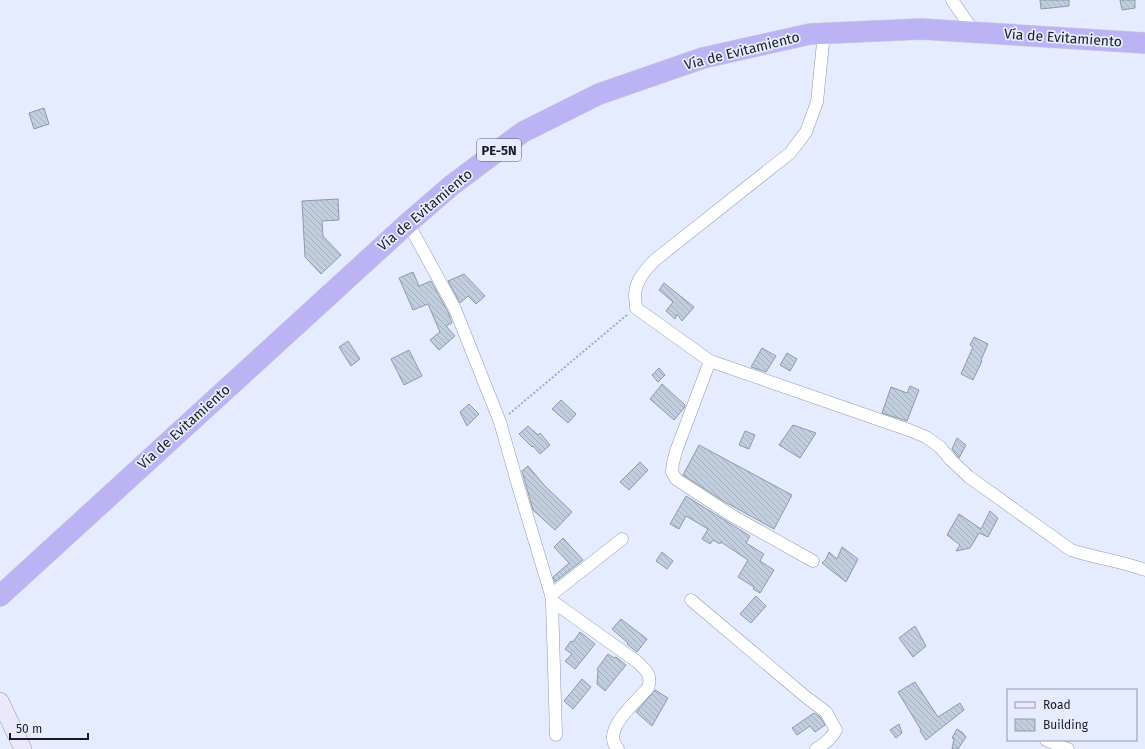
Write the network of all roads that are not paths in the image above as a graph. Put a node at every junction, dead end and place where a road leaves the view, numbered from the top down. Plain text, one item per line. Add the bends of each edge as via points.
1 (952, 0) edge
2 (974, 32) junction
3 (824, 33) junction
4 (1145, 43) edge
5 (408, 223) junction
6 (710, 361) junction
7 (622, 539) dead end
8 (813, 562) dead end
9 (1145, 570) edge
10 (0, 596) edge
11 (552, 598) junction
12 (691, 600) dead end
13 (0, 701) edge
14 (556, 735) dead end
15 (1048, 741) edge
16 (23, 749) edge
17 (618, 749) edge
18 (816, 749) edge
19 (1068, 749) edge

1 - 2 street
2 - 3 highway, Vía de Evitamiento / PE-5N via 921,29
2 - 4 highway, Vía de Evitamiento / PE-5N
3 - 5 highway, Vía de Evitamiento / PE-5N via 703,58 599,94 523,132 452,185
3 - 6 street via 817,102 806,132 790,153 655,260 638,281 634,294 636,308
5 - 10 highway, Vía de Evitamiento / PE-5N
5 - 11 street via 455,310 500,422
6 - 8 street via 676,451 672,472 676,479 731,515
6 - 9 street via 926,437 940,447 969,477 1071,550
7 - 11 street
11 - 14 street
11 - 17 street via 636,661 649,675 648,688 619,720 615,728 612,736
12 - 18 street via 826,712 836,730 833,736
13 - 16 street
15 - 19 street

